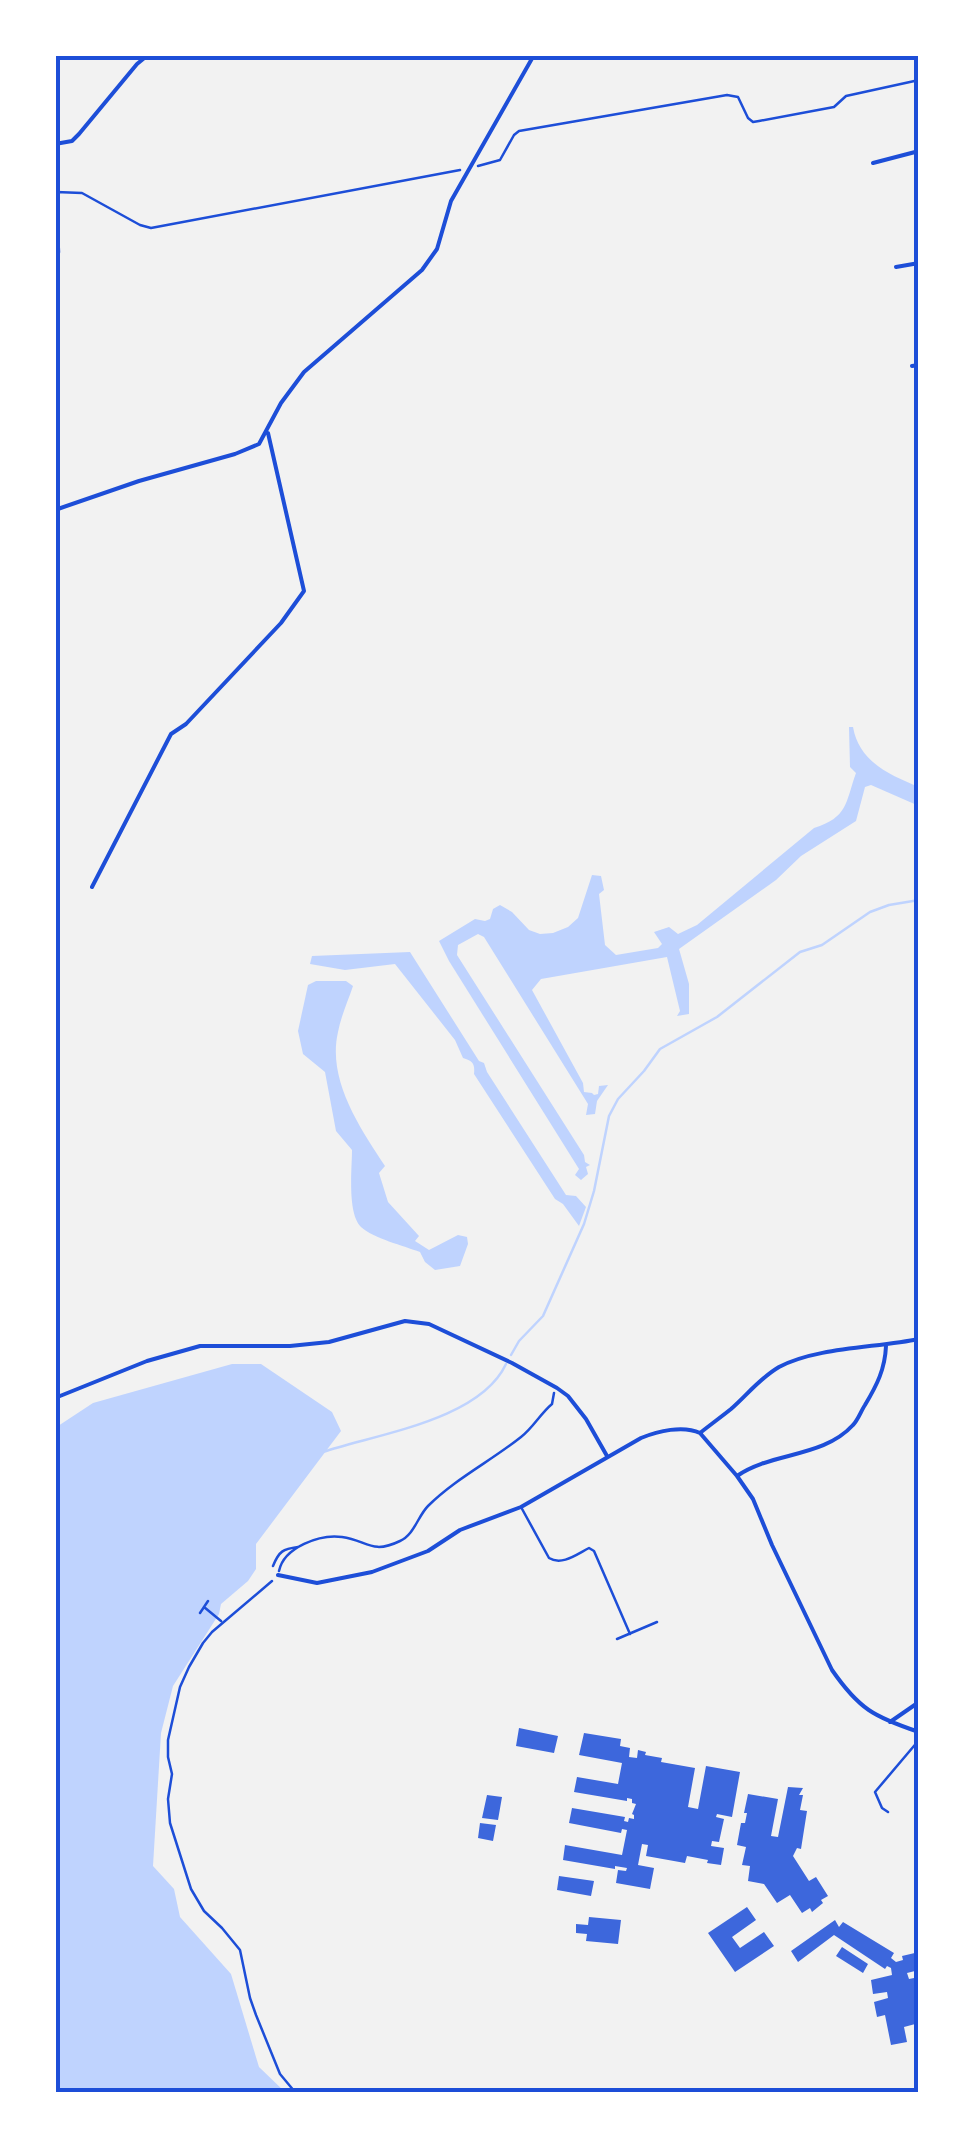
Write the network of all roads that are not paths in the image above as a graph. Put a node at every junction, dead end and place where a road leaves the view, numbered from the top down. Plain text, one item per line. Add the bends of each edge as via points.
1 (148, 55) edge
2 (534, 55) edge
3 (55, 144) edge
4 (919, 151) edge
5 (873, 163) dead end
6 (919, 263) edge
7 (896, 267) dead end
8 (919, 365) edge
9 (912, 366) dead end
10 (268, 431) junction
11 (55, 510) edge
12 (92, 887) dead end
13 (919, 1339) edge
14 (886, 1346) junction
15 (55, 1398) edge
16 (700, 1433) junction
17 (607, 1456) junction
18 (737, 1476) junction
19 (521, 1507) junction
20 (278, 1575) road end
21 (658, 1622) dead end
22 (630, 1634) junction
23 (617, 1640) dead end
24 (919, 1702) edge
25 (890, 1722) junction
26 (919, 1732) edge
27 (919, 1740) edge
28 (888, 1812) dead end

1 - 3 street via 72,141
2 - 10 street via 451,201 437,250 304,372
4 - 5 street
6 - 7 street
8 - 9 street
10 - 11 street via 259,444 235,454
10 - 12 street via 304,592 171,734
13 - 14 street
14 - 16 street via 784,1365
14 - 18 street via 886,1366 852,1425 816,1448
15 - 17 street via 200,1346 290,1346 404,1322 428,1324 568,1396
16 - 17 street via 652,1433
16 - 18 street
17 - 19 street
18 - 25 street via 832,1670 862,1707
19 - 20 street via 372,1572 318,1583
19 - 22 lane via 555,1562 589,1548 594,1552
21 - 22 lane
22 - 23 lane
24 - 25 street
25 - 26 street
27 - 28 lane via 875,1792

